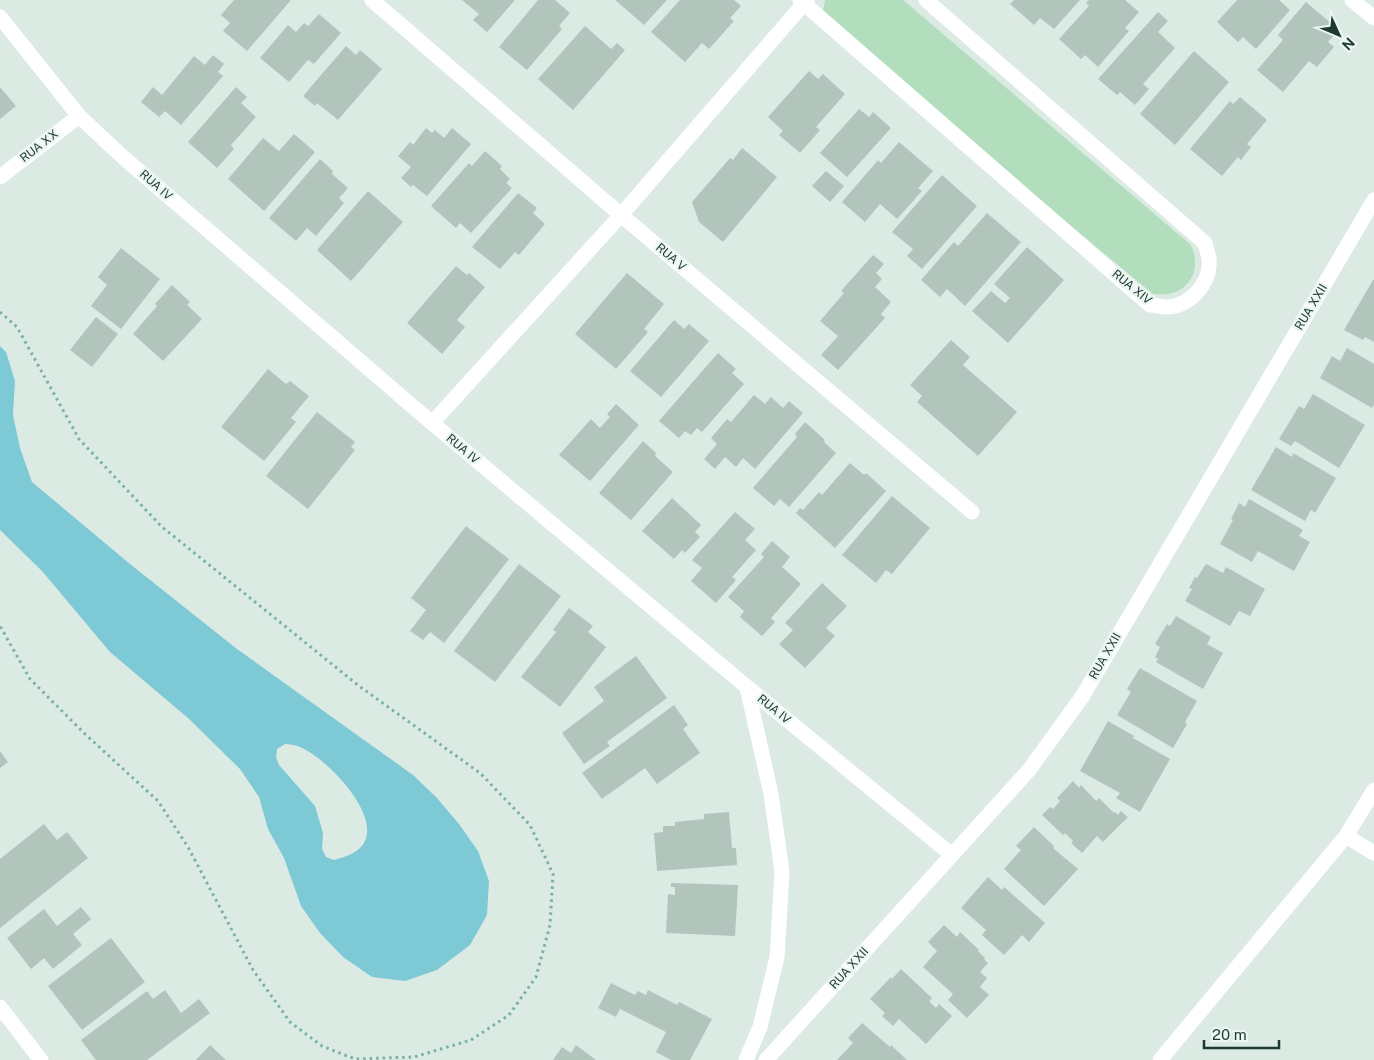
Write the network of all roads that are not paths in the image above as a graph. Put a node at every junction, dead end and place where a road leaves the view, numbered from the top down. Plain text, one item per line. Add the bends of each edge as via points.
1 (372, 0) edge
2 (926, 0) edge
3 (1352, 0) edge
4 (804, 1) edge
5 (0, 17) edge
6 (1374, 18) edge
7 (79, 116) junction
8 (0, 177) edge
9 (1374, 200) edge
10 (621, 215) junction
11 (432, 423) junction
12 (972, 512) dead end
13 (746, 687) junction
14 (1374, 790) edge
15 (1346, 836) junction
16 (1374, 853) edge
17 (952, 855) junction
18 (0, 1007) edge
19 (41, 1060) edge
20 (746, 1060) edge
21 (766, 1060) edge
22 (1160, 1060) edge

1 - 10 street, RUA V
2 - 4 street, RUA XIV via 1205,243 1210,260 1207,277 1198,292 1184,303 1167,307 1150,305
3 - 6 street
4 - 10 street
5 - 7 street, RUA IV
7 - 8 street, RUA XX
7 - 11 street, RUA IV
9 - 17 street, RUA XXII via 1082,697 1029,770
10 - 11 street
10 - 12 street, RUA V
11 - 13 street, RUA IV
13 - 17 street, RUA IV
13 - 20 street via 771,794 782,872 777,957 760,1027
14 - 15 street
15 - 16 street
15 - 22 street
17 - 21 street, RUA XXII
18 - 19 street

